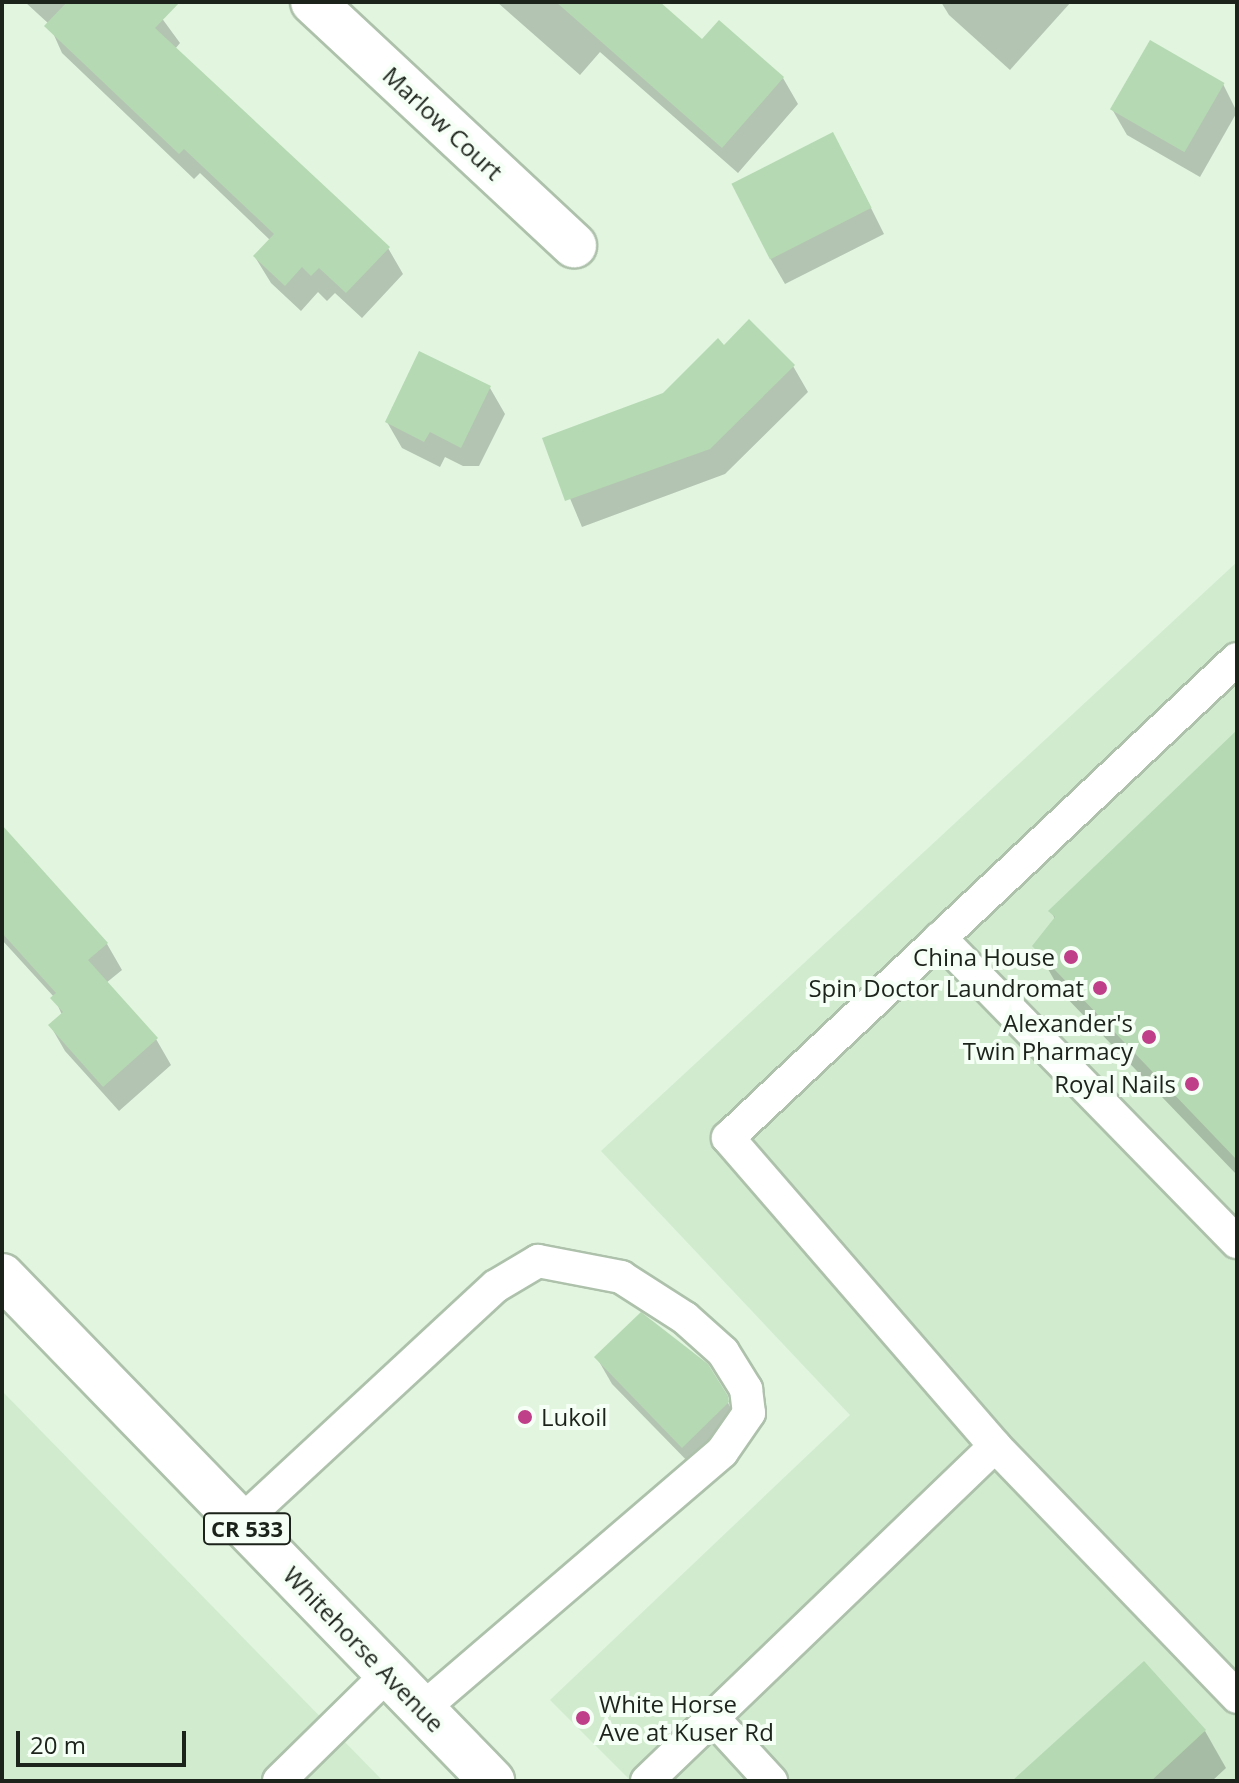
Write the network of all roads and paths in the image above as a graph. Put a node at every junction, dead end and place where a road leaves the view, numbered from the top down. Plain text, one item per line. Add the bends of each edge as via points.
1 (313, 2) edge
2 (574, 245) dead end
3 (1237, 659) edge
4 (940, 938) junction
5 (1237, 1242) edge
6 (2, 1276) edge
7 (995, 1446) junction
8 (241, 1522) junction
9 (388, 1674) junction
10 (1237, 1697) edge
11 (422, 1709) junction
12 (713, 1718) junction
13 (279, 1781) edge
14 (492, 1781) edge
15 (647, 1781) edge
16 (771, 1781) edge

1 - 2 main road, Marlow Court
3 - 4 lane
4 - 5 lane
4 - 7 lane via 728,1138
6 - 8 main road, Whitehorse Avenue / CR 533
7 - 10 lane
7 - 12 lane
8 - 9 main road, Whitehorse Avenue / CR 533
8 - 11 lane via 496,1286 538,1261 621,1277 685,1318 723,1352 746,1389 749,1413 722,1452
9 - 11 main road, Whitehorse Avenue / CR 533
9 - 13 lane
11 - 14 main road, Whitehorse Avenue / CR 533
12 - 15 lane
12 - 16 lane

